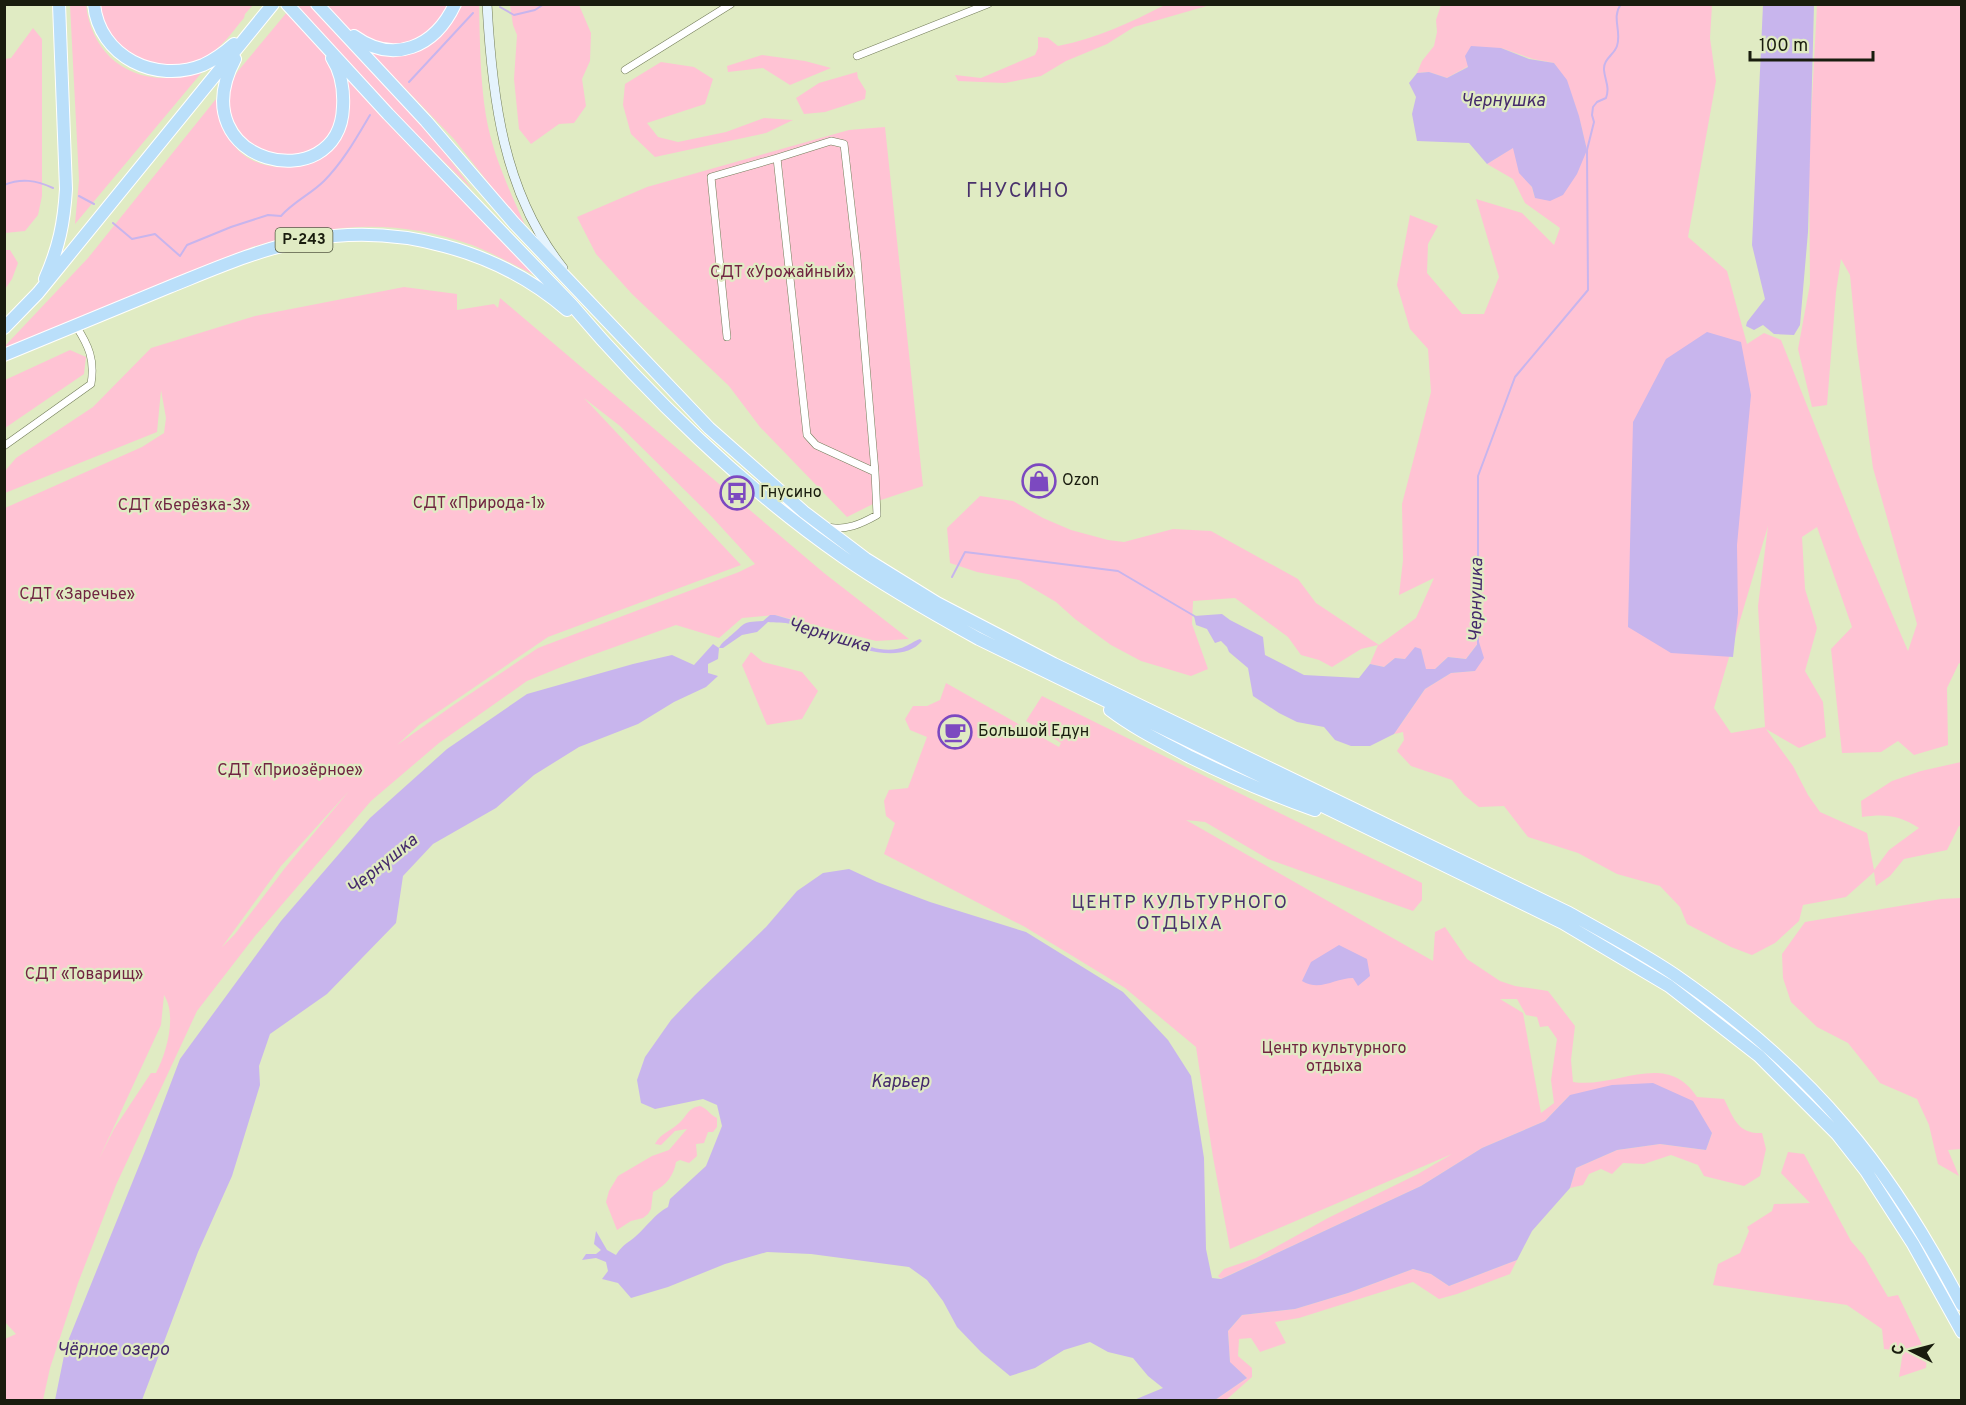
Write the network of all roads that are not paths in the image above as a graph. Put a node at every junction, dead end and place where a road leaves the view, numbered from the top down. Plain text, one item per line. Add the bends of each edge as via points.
1 (59, 4) edge
2 (94, 4) edge
3 (273, 4) edge
4 (287, 4) edge
5 (317, 4) edge
6 (455, 4) edge
7 (487, 4) edge
8 (731, 4) edge
9 (988, 4) edge
10 (333, 22) junction
11 (258, 23) junction
12 (322, 42) junction
13 (857, 56) dead end
14 (625, 70) dead end
15 (777, 158) junction
16 (38, 293) junction
17 (608, 323) junction
18 (76, 326) junction
19 (4, 328) edge
20 (598, 335) junction
21 (727, 337) dead end
22 (4, 355) edge
23 (4, 446) edge
24 (875, 472) junction
25 (822, 526) junction
26 (1962, 1305) edge
27 (1962, 1332) edge

1 - 16 highway via 64,220 59,244
2 - 11 highway via 99,27 112,47 136,65 158,70 202,65
3 - 11 highway
4 - 12 highway
5 - 10 highway
6 - 10 highway via 449,17 424,41 395,51 364,44
7 - 17 main road via 493,91 516,182 551,251
8 - 14 street
9 - 13 street
10 - 17 highway
11 - 12 highway via 229,73 225,109 240,144 267,159 285,162 307,158 323,149 339,128 343,101 340,78
11 - 16 highway
12 - 20 highway
15 - 21 street via 711,177
15 - 24 street via 807,435 816,445
15 - 24 street via 831,141 844,144
16 - 19 highway
17 - 25 highway via 709,428
18 - 20 highway, Р-243 via 282,246 330,237 381,236 453,248 493,263 554,299
18 - 22 highway, Р-243
18 - 23 street via 94,367 91,384
20 - 27 highway via 734,471 831,549 892,590 1079,689 1563,923 1669,986 1759,1056 1837,1134 1913,1244
24 - 25 street via 877,515 858,525
25 - 26 highway via 896,579 965,618 1569,913 1675,975 1765,1046 1822,1099 1898,1196

